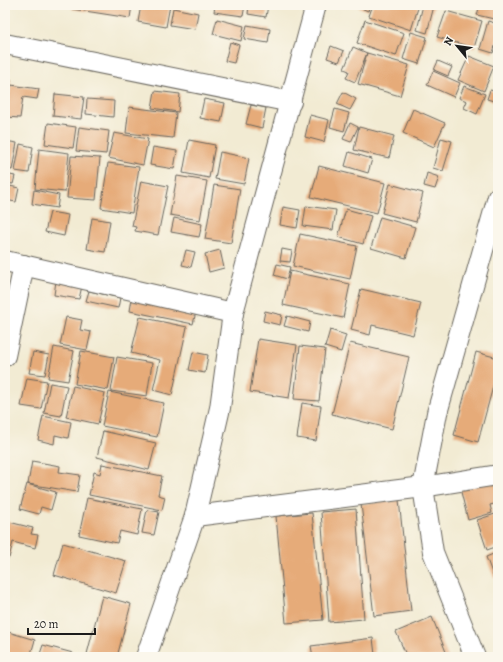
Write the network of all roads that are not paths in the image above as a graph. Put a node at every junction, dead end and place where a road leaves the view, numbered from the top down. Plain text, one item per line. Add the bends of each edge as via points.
1 (316, 5) edge
2 (5, 44) edge
3 (291, 102) junction
4 (498, 197) edge
5 (5, 261) edge
6 (24, 265) junction
7 (233, 313) junction
8 (5, 356) edge
9 (498, 474) edge
10 (423, 487) junction
11 (195, 516) junction
12 (146, 657) edge
13 (476, 657) edge

1 - 3 street
2 - 3 street
3 - 7 street
4 - 10 street via 437,413
5 - 6 street
6 - 7 street
6 - 8 street
7 - 11 street via 220,408
9 - 10 street
10 - 11 street
10 - 13 street via 433,552
11 - 12 street

